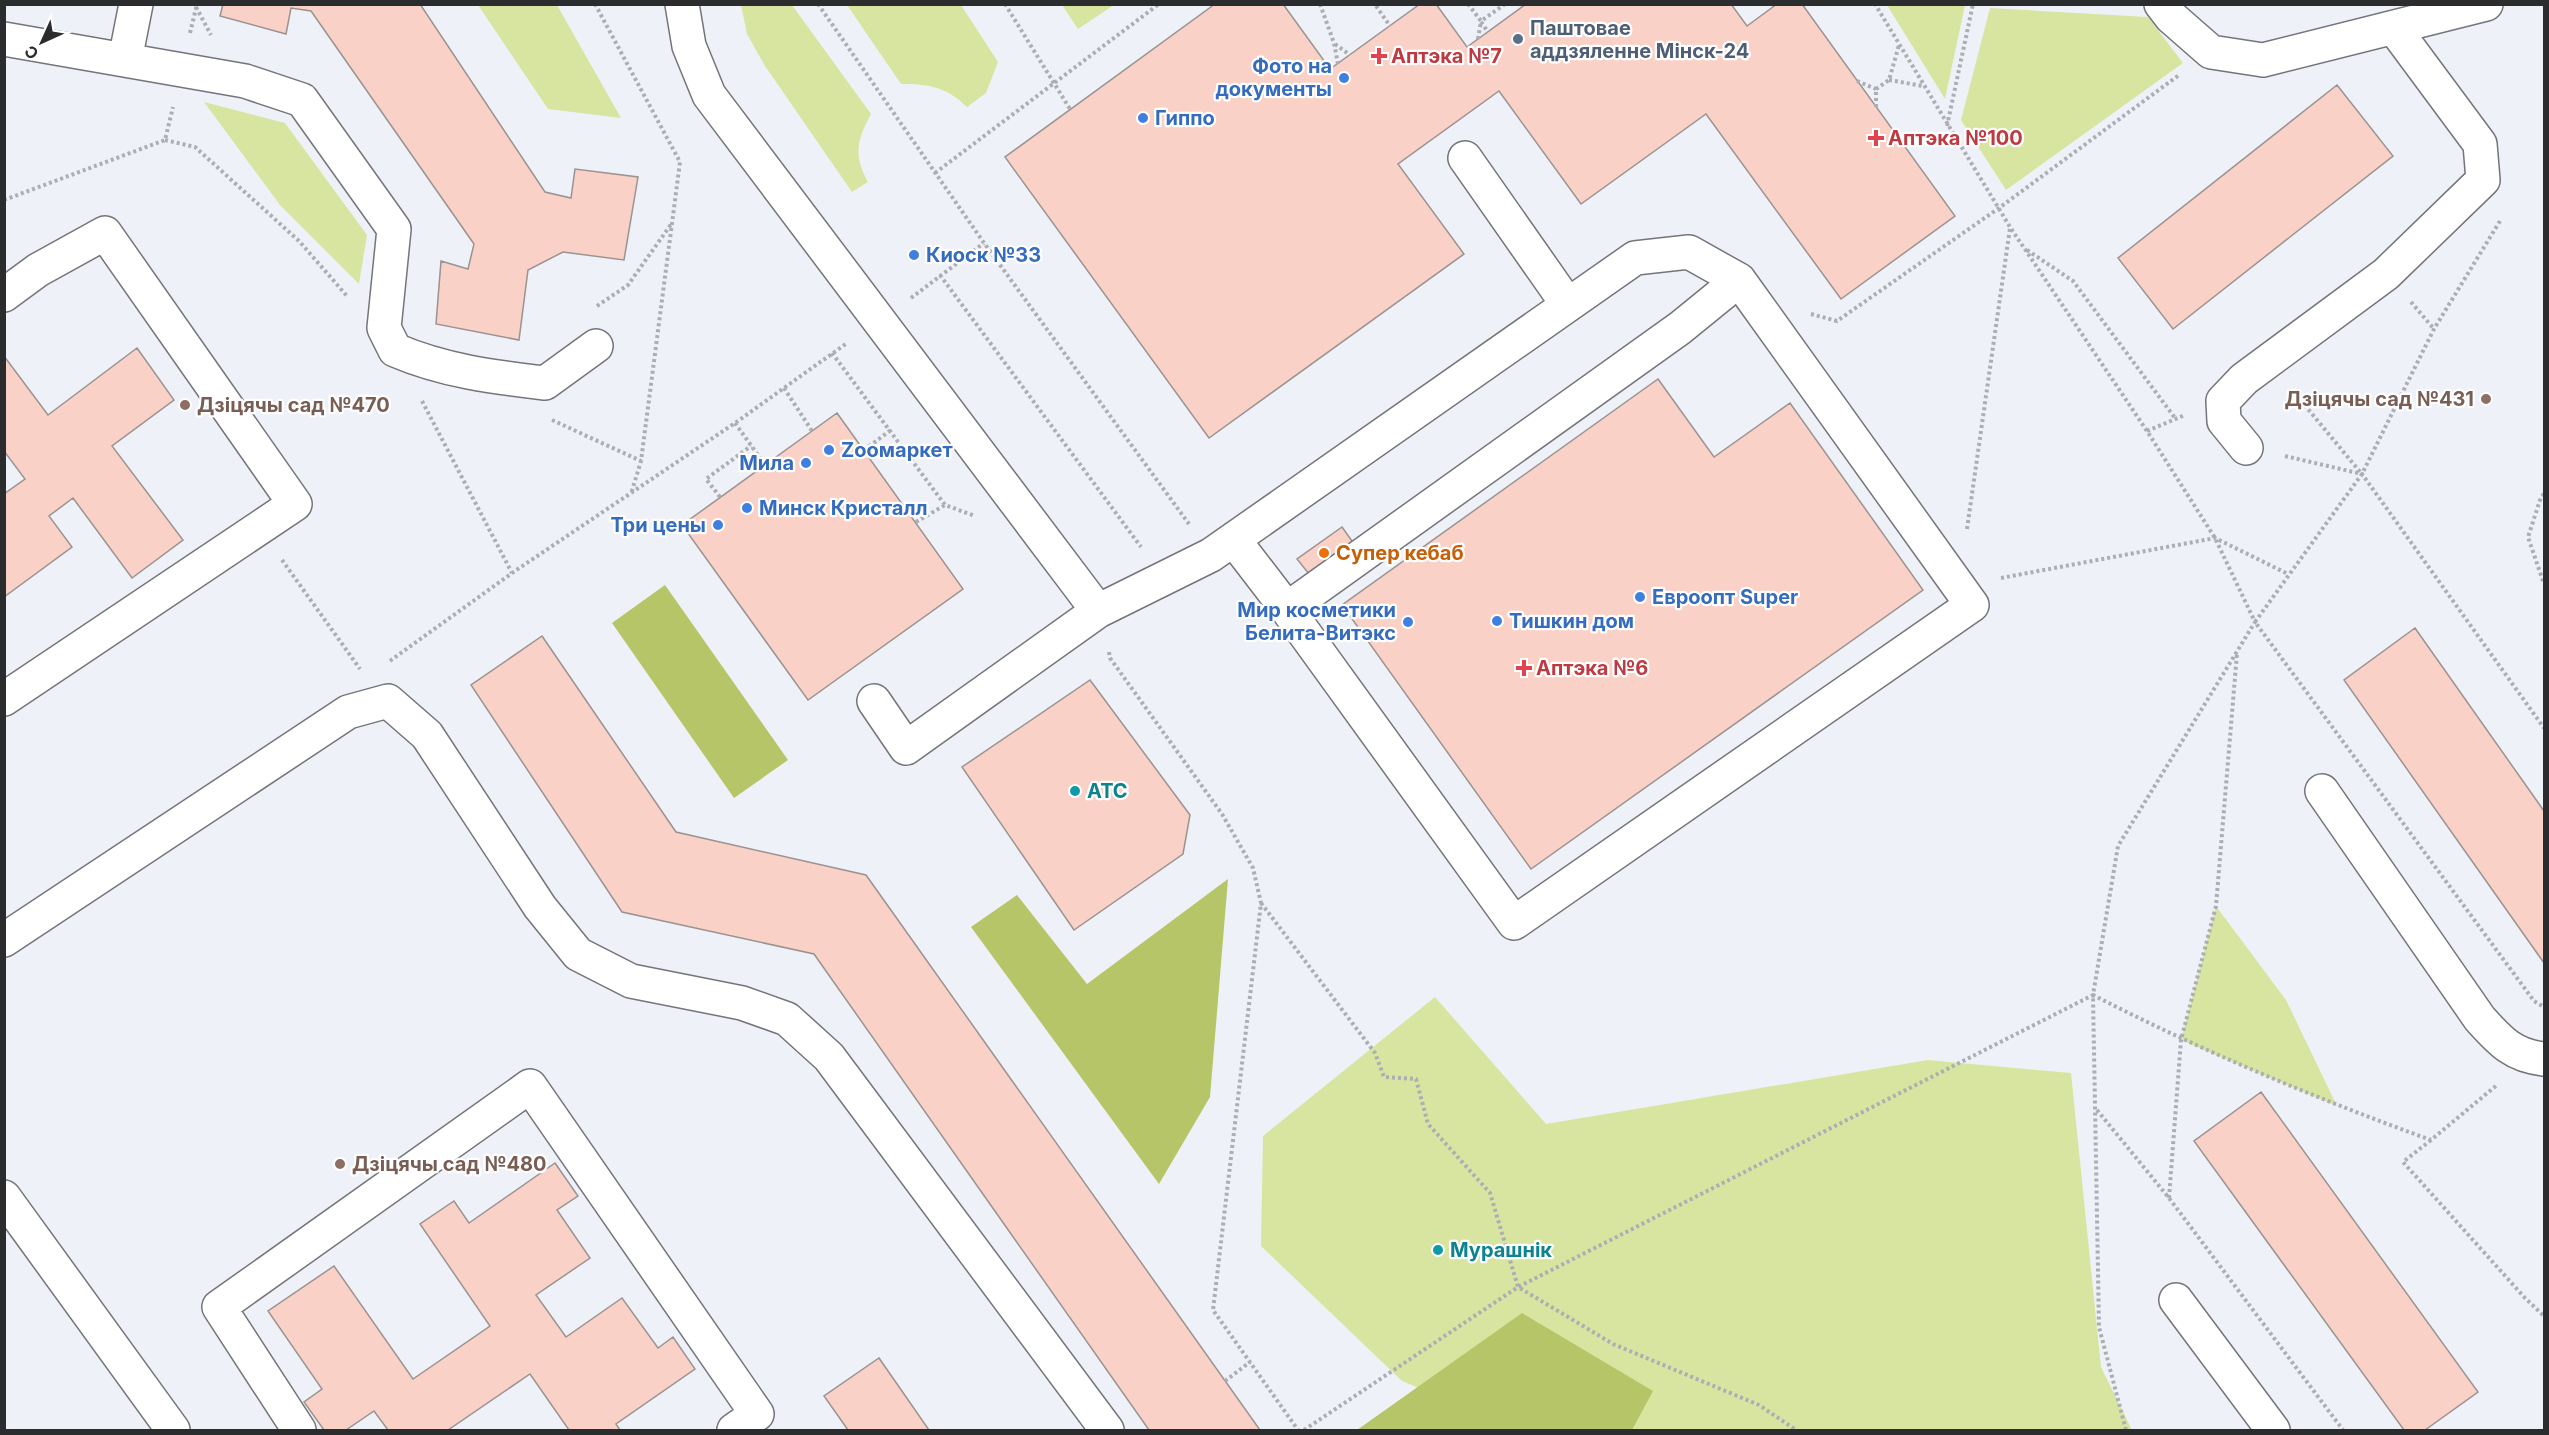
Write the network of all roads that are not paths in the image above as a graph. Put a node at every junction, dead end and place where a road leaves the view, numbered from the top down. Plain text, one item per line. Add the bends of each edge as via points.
1 (136, 4) edge
2 (682, 4) edge
3 (2161, 4) edge
4 (2486, 4) edge
5 (2394, 28) junction
6 (4, 39) edge
7 (125, 60) junction
8 (1465, 158) dead end
9 (1739, 280) junction
10 (4, 295) edge
11 (1568, 305) junction
12 (596, 346) dead end
13 (2246, 448) road end
14 (1222, 548) junction
15 (1287, 609) junction
16 (1098, 611) junction
17 (4, 699) edge
18 (874, 701) dead end
19 (2322, 791) dead end
20 (4, 940) edge
21 (2537, 1058) edge
22 (4, 1197) edge
23 (2176, 1300) dead end
24 (173, 1431) edge
25 (299, 1431) edge
26 (734, 1431) edge
27 (1107, 1431) edge
28 (2273, 1431) edge

1 - 7 lane
2 - 16 lane via 689,46 709,95
3 - 5 lane via 2211,52 2263,60
4 - 5 lane
5 - 13 lane via 2480,144 2483,180 2386,274 2244,379 2223,401 2224,421
6 - 7 lane
7 - 12 lane via 245,81 302,100 394,229 384,328 395,350 470,374 545,383
8 - 11 lane
9 - 11 lane via 1689,252 1635,258
9 - 15 lane via 1680,328
9 - 15 lane via 1972,605 1514,923
10 - 17 lane via 38,270 105,233 295,504
11 - 14 lane
14 - 15 lane
14 - 16 lane
16 - 18 lane via 906,748
19 - 21 lane via 2481,1019 2503,1045
20 - 27 lane via 348,712 388,701 427,735 540,908 578,954 631,981 742,1003 787,1018 829,1056
22 - 24 lane
23 - 28 lane
25 - 26 lane via 219,1306 530,1086 757,1414

